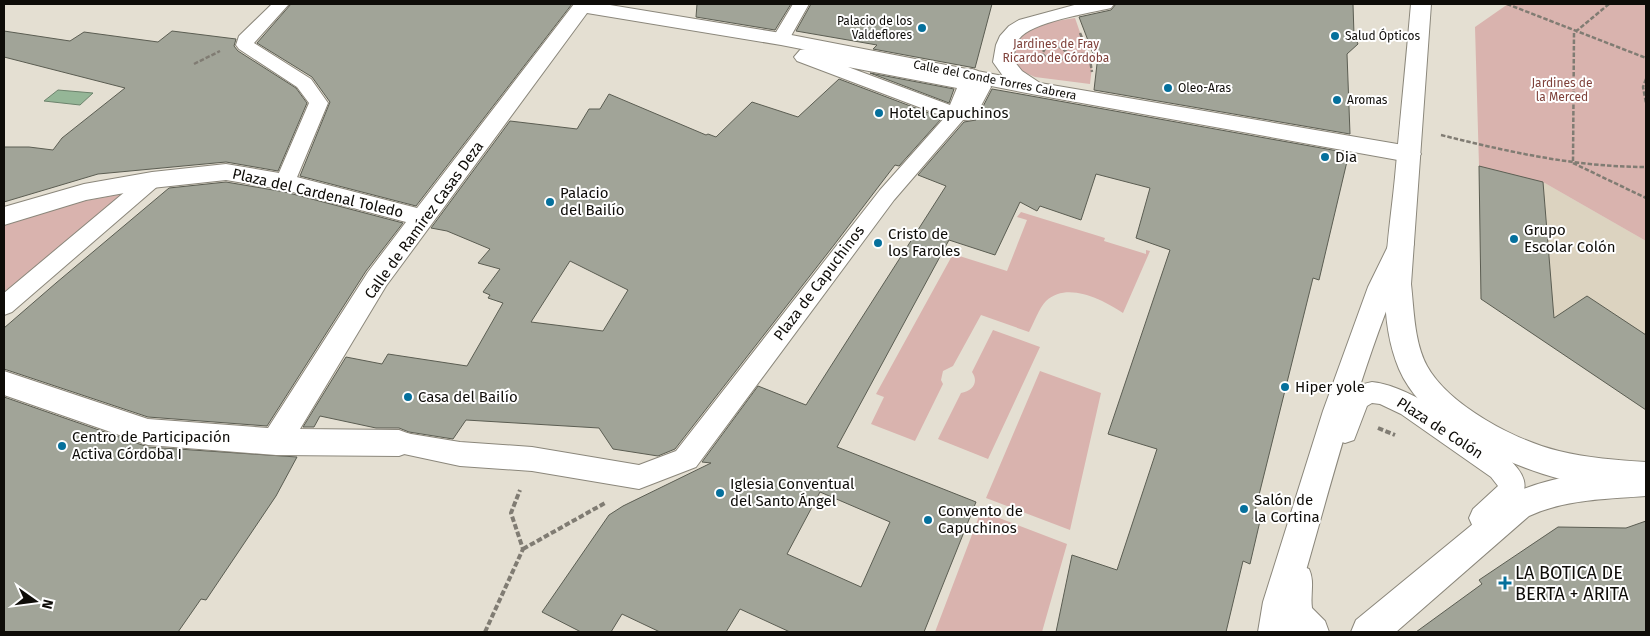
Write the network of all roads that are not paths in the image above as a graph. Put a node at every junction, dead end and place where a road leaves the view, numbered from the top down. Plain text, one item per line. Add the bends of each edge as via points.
1 (281, 4) edge
2 (801, 4) edge
3 (1104, 4) edge
4 (1421, 4) edge
5 (582, 5) edge
6 (781, 39) junction
7 (1004, 52) junction
8 (970, 80) junction
9 (1037, 89) junction
10 (958, 111) junction
11 (1409, 154) junction
12 (152, 180) junction
13 (285, 182) junction
14 (4, 216) edge
15 (424, 218) junction
16 (1403, 240) junction
17 (4, 306) edge
18 (4, 383) edge
19 (276, 442) junction
20 (399, 443) joint
21 (1646, 476) edge
22 (1646, 482) edge
23 (1276, 632) edge
24 (1314, 632) edge
25 (1352, 632) edge
26 (1369, 632) edge

1 - 13 street via 246,40 245,45 304,83 319,103
2 - 6 street
3 - 7 street via 1077,20 1023,26 1009,37
4 - 11 street, Plaza de Colón
5 - 6 street, Calle del Conde Torres Cabrera
5 - 15 street, Calle de Ramírez Casas Deza
6 - 8 street, Calle del Conde Torres Cabrera
7 - 8 street
7 - 9 street via 1003,62 1009,71
8 - 9 street, Calle del Conde Torres Cabrera
8 - 10 street, Plaza de Capuchinos
8 - 10 street via 806,54 804,57 950,112
9 - 11 street, Calle del Conde Torres Cabrera
10 - 20 street, Plaza de Capuchinos via 887,195 686,459 639,477 532,459 460,454
11 - 16 street, Plaza de Colón
12 - 13 street, Plaza del Cardenal Toledo via 226,172
12 - 14 street, Plaza del Cardenal Toledo via 84,192
12 - 17 street
13 - 15 street, Plaza del Cardenal Toledo
15 - 19 street, Calle de Ramírez Casas Deza via 377,280
16 - 21 street, Plaza de Colón via 1398,284 1405,343 1414,371 1433,397 1458,417 1526,454 1558,465 1600,473
16 - 23 street, Plaza de Colón via 1381,288 1338,411 1280,602
18 - 19 street via 148,432
19 - 20 street
22 - 26 street via 1554,492 1530,499
24 - 25 street, Plaza de Colón via 1298,612 1296,591 1353,405 1358,398 1372,392 1396,398 1442,428 1501,469 1510,479 1512,489

